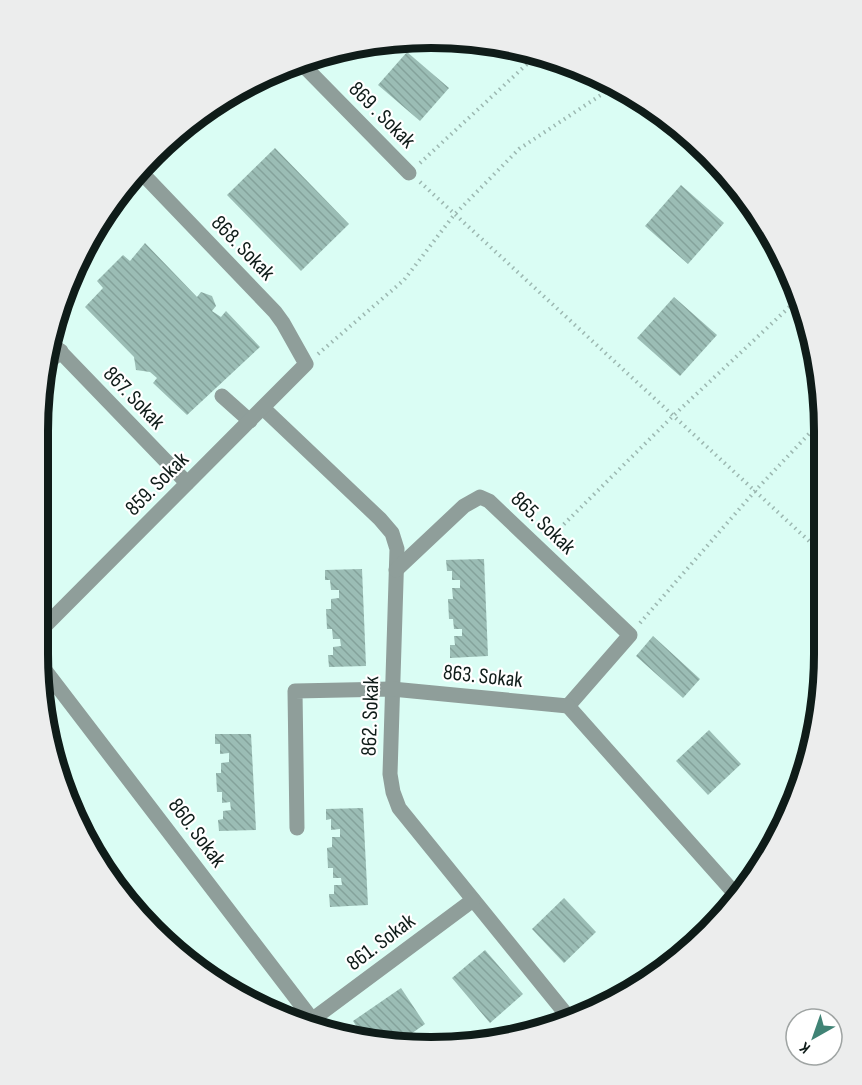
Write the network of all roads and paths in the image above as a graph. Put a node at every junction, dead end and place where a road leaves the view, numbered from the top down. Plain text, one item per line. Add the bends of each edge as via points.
1 (530, 61) edge
2 (306, 69) edge
3 (607, 91) edge
4 (409, 173) junction
5 (145, 176) edge
6 (454, 215) junction
7 (793, 304) edge
8 (57, 347) edge
9 (306, 364) junction
10 (222, 396) dead end
11 (263, 408) junction
12 (673, 416) junction
13 (250, 422) junction
14 (814, 429) edge
15 (187, 483) junction
16 (755, 491) junction
17 (814, 546) edge
18 (540, 548) junction
19 (396, 570) junction
20 (48, 623) edge
21 (630, 635) junction
22 (49, 675) edge
23 (392, 688) junction
24 (568, 706) junction
25 (297, 828) dead end
26 (732, 891) edge
27 (473, 900) junction
28 (566, 1013) edge
29 (312, 1018) edge
30 (322, 1021) edge

1 - 4 path
2 - 4 street, 869 . Sokak
3 - 6 path via 519,149
4 - 6 path
5 - 9 street, 868. Sokak via 275,312
6 - 9 path via 404,280
6 - 12 path
7 - 12 path
8 - 15 street, 867. Sokak
9 - 11 street, 859. Sokak
10 - 13 street
11 - 13 street, 859. Sokak
11 - 19 street, 862. Sokak via 392,533 397,549
12 - 16 path
12 - 18 path
13 - 15 street, 859. Sokak
14 - 16 path
15 - 20 street, 859. Sokak
16 - 17 path
16 - 21 path
18 - 19 street, 865. Sokak via 499,509 480,497 464,506
18 - 21 street, 865. Sokak
19 - 23 street, 862. Sokak
21 - 24 street
22 - 29 street, 860. Sokak
23 - 24 street, 863. Sokak
23 - 25 street, 863. Sokak via 295,691
23 - 27 street, 862. Sokak via 390,774 399,808
24 - 26 street
27 - 28 street, 862. Sokak
27 - 30 street, 861. Sokak

